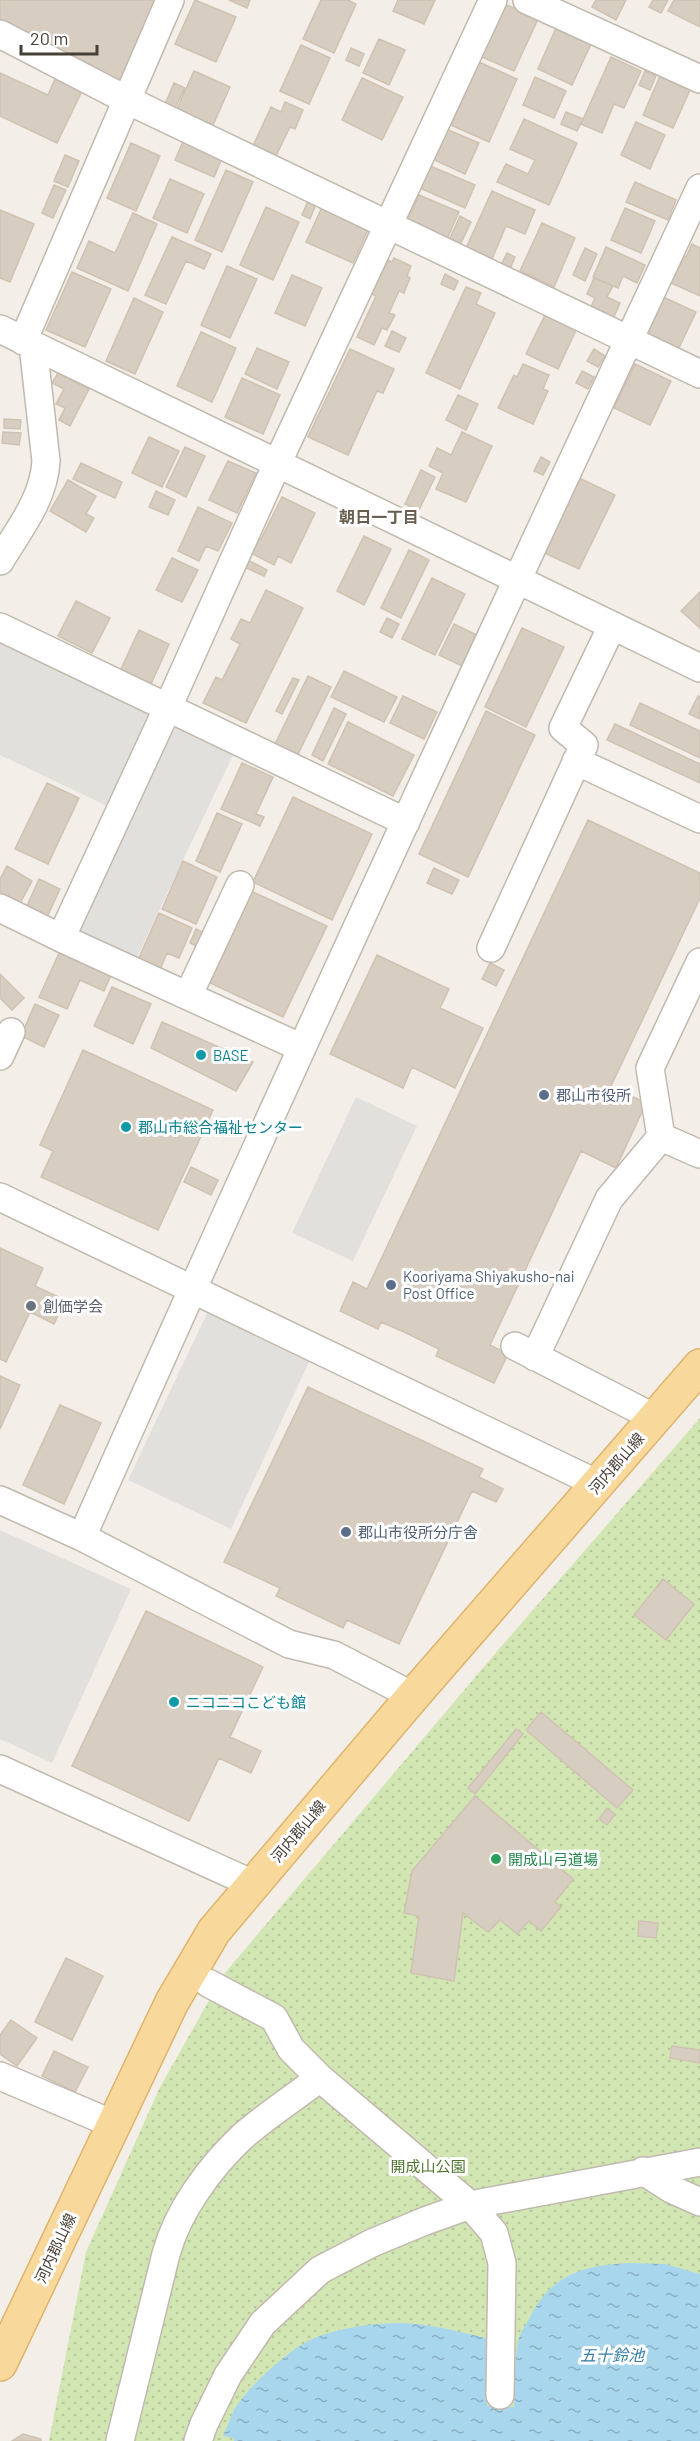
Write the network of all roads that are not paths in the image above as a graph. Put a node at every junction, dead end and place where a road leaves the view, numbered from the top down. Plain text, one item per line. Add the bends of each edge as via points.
1 (170, 0) edge
2 (493, 0) edge
3 (527, 0) edge
4 (0, 33) edge
5 (700, 79) edge
6 (125, 99) junction
7 (700, 188) edge
8 (388, 226) junction
9 (19, 338) edge
10 (628, 340) junction
11 (700, 374) edge
12 (277, 464) junction
13 (0, 561) edge
14 (516, 580) junction
15 (612, 626) junction
16 (0, 627) edge
17 (700, 668) edge
18 (168, 707) junction
19 (576, 761) junction
20 (700, 819) edge
21 (406, 822) junction
22 (240, 885) dead end
23 (0, 908) edge
24 (61, 938) junction
25 (491, 948) dead end
26 (700, 962) edge
27 (188, 996) junction
28 (11, 1032) dead end
29 (302, 1048) junction
30 (0, 1056) edge
31 (662, 1137) junction
32 (700, 1154) edge
33 (0, 1197) edge
34 (192, 1288) junction
35 (700, 1366) edge
36 (656, 1418) junction
37 (598, 1484) junction
38 (0, 1500) edge
39 (82, 1537) junction
40 (413, 1696) junction
41 (0, 1768) edge
42 (253, 1884) junction
43 (208, 1983) dead end
44 (0, 2076) edge
45 (320, 2078) junction
46 (113, 2124) junction
47 (700, 2162) edge
48 (643, 2171) junction
49 (700, 2202) edge
50 (470, 2205) junction
51 (0, 2364) edge
52 (500, 2396) dead end
53 (120, 2441) edge
54 (198, 2441) edge

1 - 6 street
2 - 8 street
3 - 5 street
4 - 6 street
6 - 8 street
6 - 9 street
7 - 10 street
8 - 10 street
8 - 12 street
9 - 12 street
9 - 13 street via 46,461 45,477 40,493
10 - 11 street
10 - 14 street
12 - 14 street
12 - 18 street
14 - 15 street
14 - 21 street
15 - 17 street
15 - 19 street via 563,728 584,745
16 - 18 street
18 - 21 street
18 - 24 street
19 - 20 street
19 - 25 street
21 - 29 street
22 - 27 street
23 - 24 street
24 - 27 street
26 - 31 street via 650,1068
27 - 29 street
28 - 30 street
29 - 34 street
31 - 32 street
31 - 36 street via 609,1199 525,1351
33 - 34 street
34 - 37 street
34 - 39 street
35 - 36 main road, 河内郡山線
36 - 37 main road, 河内郡山線
37 - 40 main road, 河内郡山線
38 - 39 street
39 - 40 street via 289,1644 334,1655
40 - 42 main road, 河内郡山線
41 - 42 street
42 - 46 main road, 河内郡山線 via 214,1931 190,1971
43 - 45 street via 274,2018 291,2049
44 - 46 street
45 - 50 street
45 - 53 street via 244,2136 180,2217 171,2235
46 - 51 main road, 河内郡山線
47 - 48 street
48 - 49 street
48 - 50 street
50 - 52 street via 494,2233 502,2263
50 - 54 street via 372,2243 320,2271 292,2294 263,2323 228,2374

